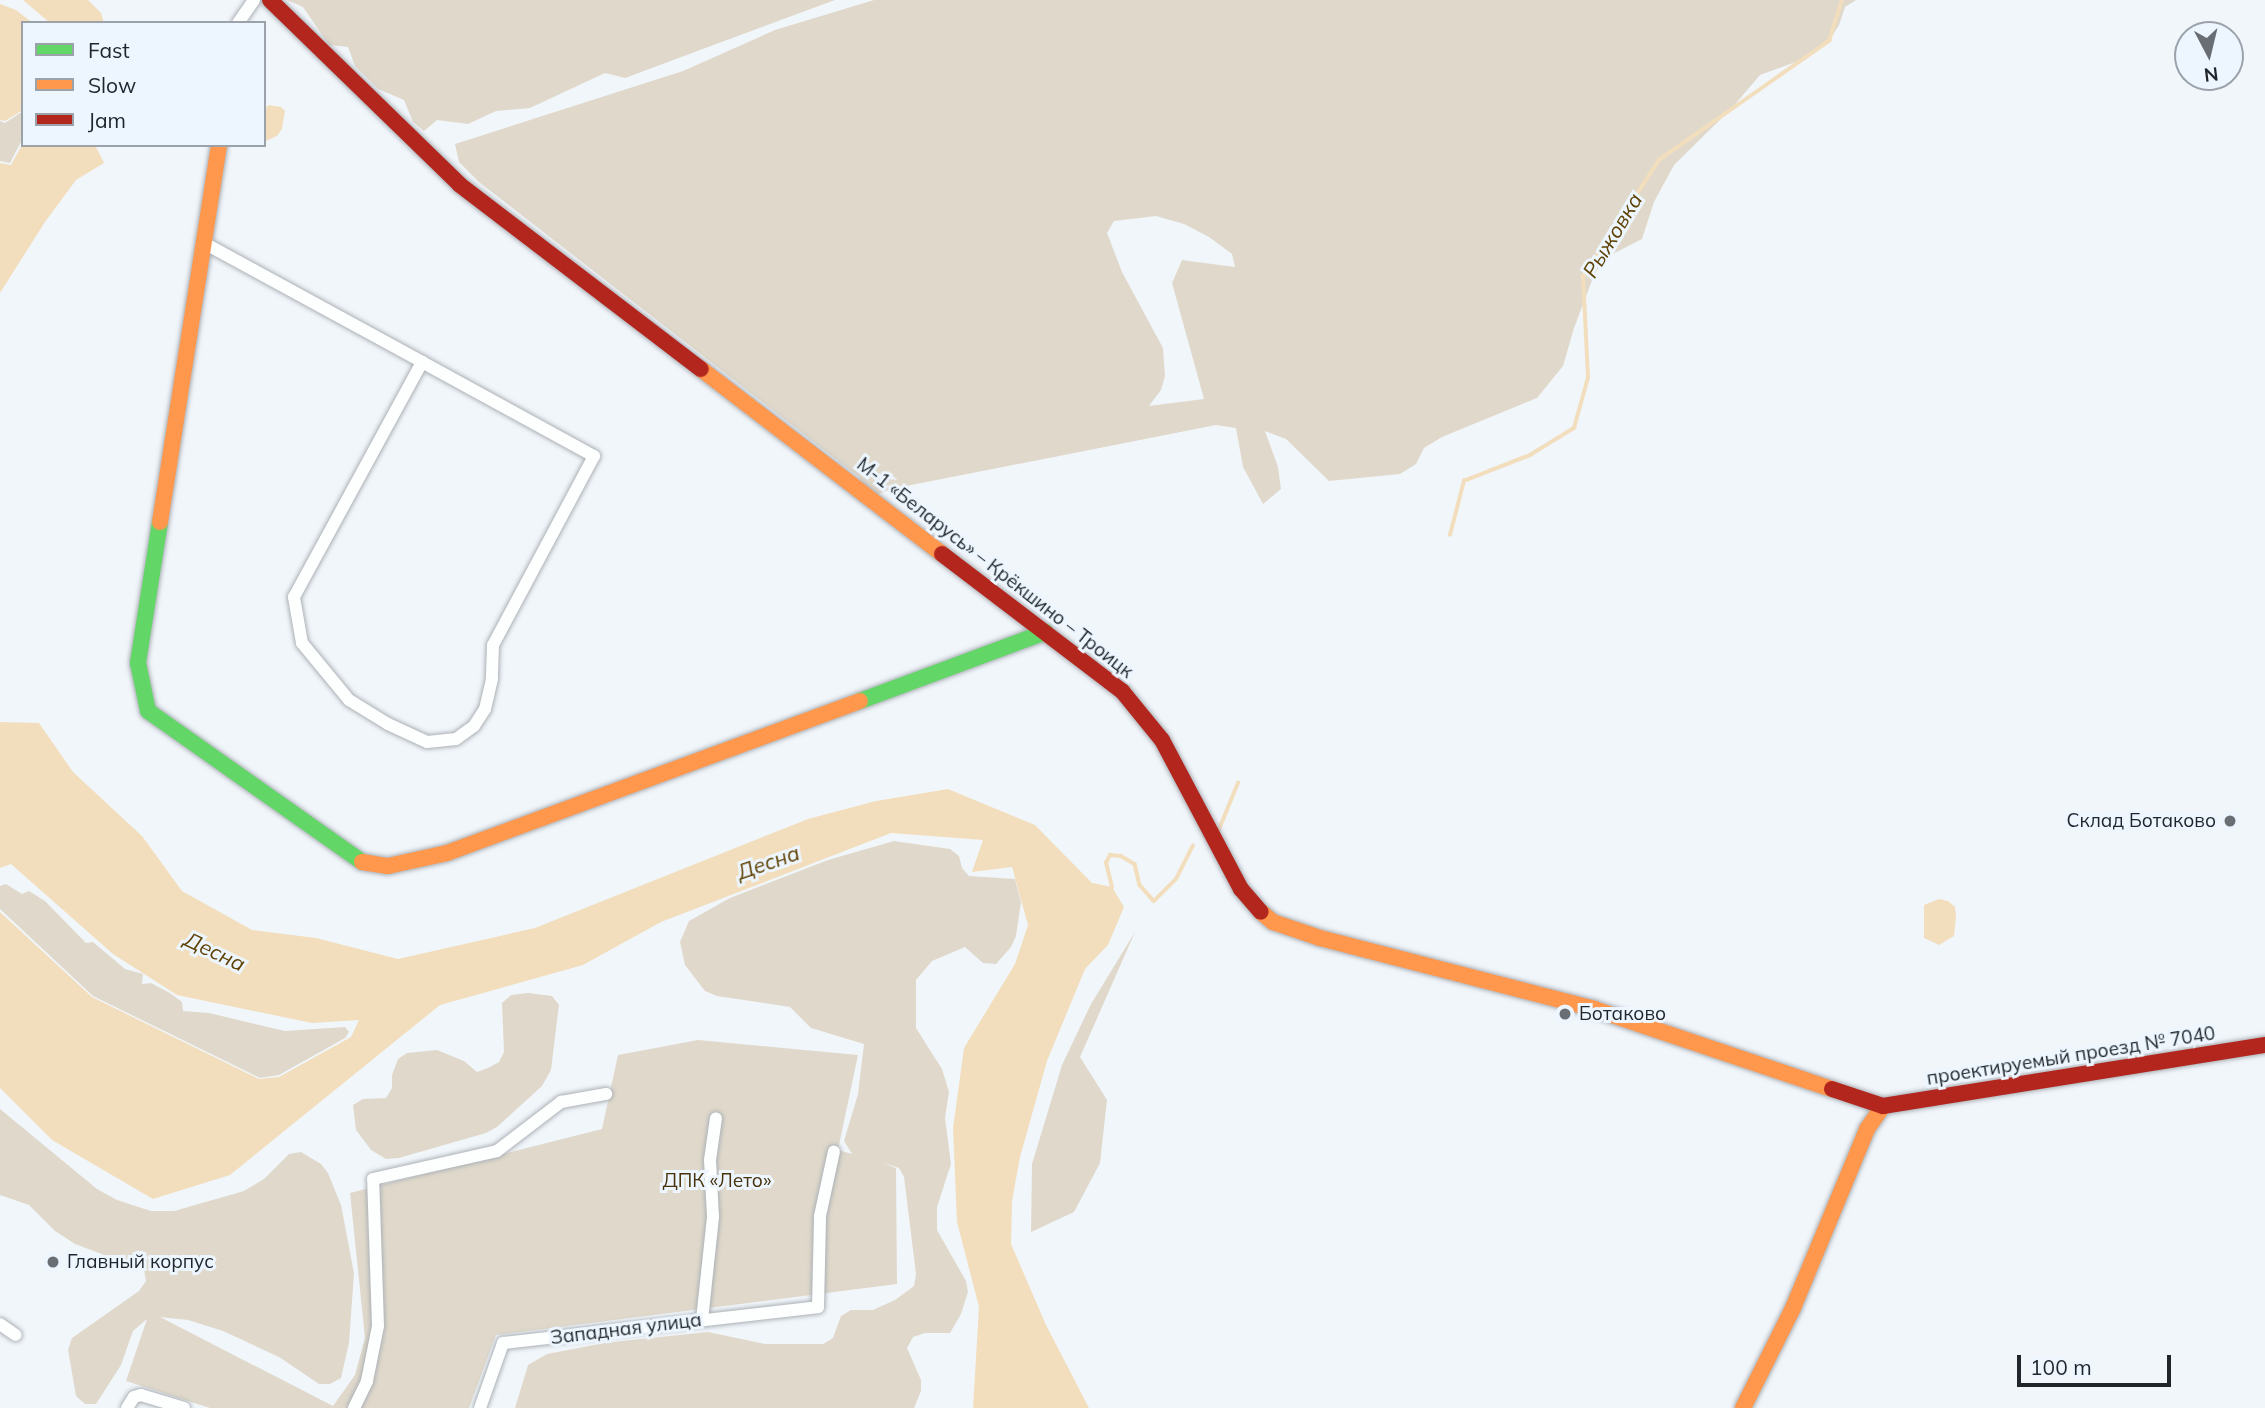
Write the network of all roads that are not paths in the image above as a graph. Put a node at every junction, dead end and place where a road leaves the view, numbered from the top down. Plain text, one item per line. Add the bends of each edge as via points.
1 (254, 0) edge
2 (270, 0) edge
3 (239, 21) edge
4 (219, 147) edge
5 (204, 243) junction
6 (422, 362) junction
7 (1046, 632) junction
8 (2265, 1045) edge
9 (606, 1094) dead end
10 (1883, 1106) junction
11 (716, 1118) dead end
12 (834, 1151) dead end
13 (702, 1320) junction
14 (0, 1324) edge
15 (16, 1335) dead end
16 (127, 1408) edge
17 (184, 1408) edge
18 (354, 1408) edge
19 (480, 1408) edge
20 (1743, 1408) edge

1 - 3 street
2 - 7 main road, М-1 «Беларусь» – Крёкшино – Троицк via 460,185
4 - 5 main road
5 - 6 street
5 - 7 main road via 138,663 148,711 358,861 388,866 447,853
6 - 6 street via 293,597 302,643 349,700 427,742 456,739 474,726 485,709 492,679 492,645 594,456
7 - 10 main road, М-1 «Беларусь» – Крёкшино – Троицк via 1122,691 1162,740 1241,889 1273,922 1594,1009
8 - 10 main road, проектируемый проезд № 7040
9 - 18 street via 561,1102 497,1151 373,1178 379,1326 367,1381
10 - 20 main road via 1867,1129 1793,1308
11 - 13 street via 710,1160 713,1217
12 - 13 street, Западная улица via 820,1216 818,1307
13 - 19 street, Западная улица via 503,1343
14 - 15 street
16 - 17 street via 141,1395

